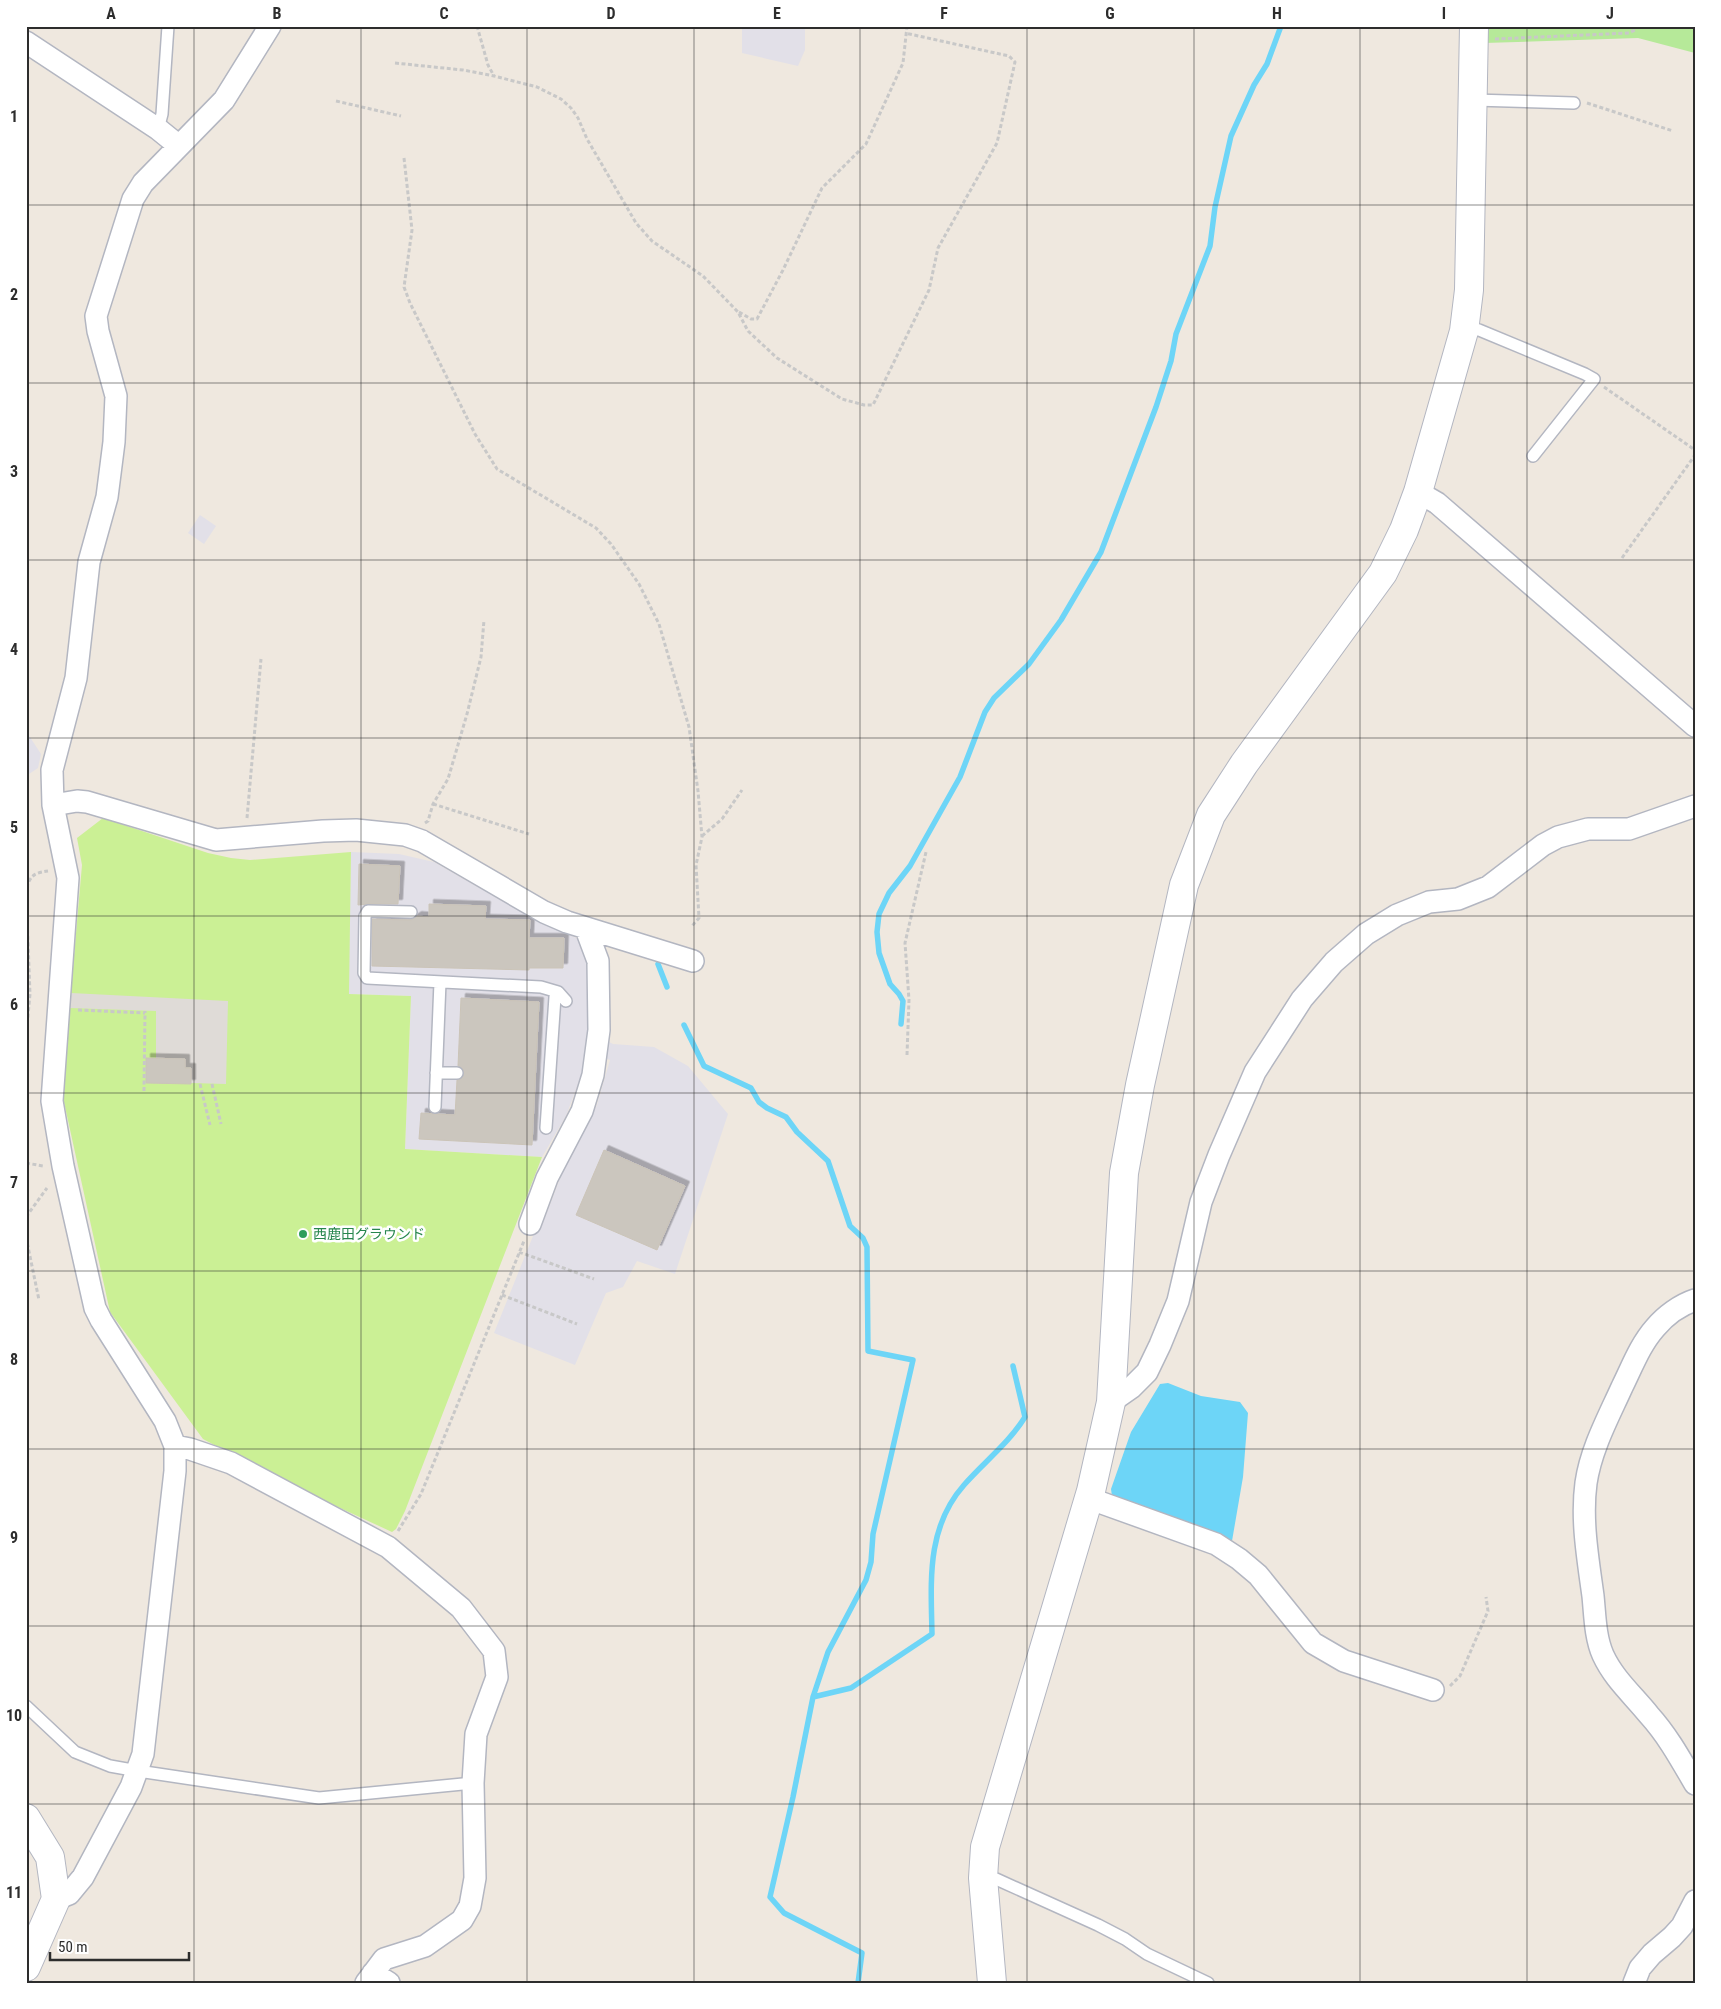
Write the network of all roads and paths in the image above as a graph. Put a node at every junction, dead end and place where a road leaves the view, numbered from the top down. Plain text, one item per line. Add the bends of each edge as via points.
1 (168, 26) edge
2 (270, 26) edge
3 (477, 26) edge
4 (907, 26) edge
5 (1636, 26) edge
6 (905, 33) junction
7 (1480, 33) edge
8 (26, 42) edge
9 (395, 63) dead end
10 (494, 76) junction
11 (1474, 100) junction
12 (336, 101) dead end
13 (1574, 103) joint
14 (402, 116) dead end
15 (158, 129) junction
16 (1673, 131) dead end
17 (179, 146) junction
18 (404, 158) dead end
19 (738, 312) junction
20 (1464, 327) junction
21 (1594, 379) junction
22 (1695, 450) edge
23 (1695, 455) edge
24 (1533, 456) dead end
25 (1418, 492) junction
26 (1622, 558) dead end
27 (484, 620) dead end
28 (261, 659) dead end
29 (1695, 726) edge
30 (742, 790) dead end
31 (433, 804) junction
32 (53, 805) junction
33 (1695, 806) edge
34 (529, 834) dead end
35 (405, 835) junction
36 (702, 837) junction
37 (246, 839) junction
38 (926, 852) dead end
39 (67, 867) junction
40 (411, 912) dead end
41 (692, 926) dead end
42 (586, 929) junction
43 (693, 961) dead end
44 (440, 982) junction
45 (558, 992) junction
46 (566, 1001) dead end
47 (72, 1010) dead end
48 (26, 1036) edge
49 (907, 1055) dead end
50 (436, 1073) junction
51 (457, 1073) dead end
52 (200, 1084) dead end
53 (212, 1084) dead end
54 (144, 1091) dead end
55 (435, 1106) dead end
56 (222, 1124) dead end
57 (210, 1125) dead end
58 (546, 1128) dead end
59 (49, 1184) dead end
60 (26, 1217) edge
61 (530, 1224) joint
62 (26, 1237) edge
63 (519, 1252) junction
64 (594, 1279) dead end
65 (502, 1295) junction
66 (39, 1300) dead end
67 (1695, 1300) edge
68 (577, 1324) dead end
69 (1111, 1402) junction
70 (175, 1446) junction
71 (1088, 1498) junction
72 (388, 1547) junction
73 (1486, 1597) dead end
74 (1433, 1690) joint
75 (26, 1706) edge
76 (138, 1771) junction
77 (473, 1783) junction
78 (1695, 1784) edge
79 (26, 1818) edge
80 (983, 1878) junction
81 (56, 1899) junction
82 (1695, 1901) edge
83 (26, 1967) edge
84 (376, 1979) edge
85 (992, 1983) edge
86 (1208, 1983) edge
87 (1634, 1983) edge

1 - 15 lane via 162,114
2 - 17 street via 224,100
3 - 10 path
4 - 6 path
5 - 7 path via 1629,33
6 - 19 path via 903,63 866,144 822,188 757,319
6 - 19 path via 1009,56 1015,62 997,143 938,248 929,290 873,405 842,399 777,358 748,331
7 - 11 street
8 - 15 street
9 - 10 path
10 - 19 path via 537,87 571,108 636,223 652,241 703,276
11 - 13 lane
11 - 20 street via 1469,290
12 - 14 path
13 - 16 path via 1589,103
15 - 17 street
17 - 32 street via 143,183 134,199 96,316 116,396 114,442 106,497 89,562 76,678 52,770
18 - 36 path via 412,230 404,287 410,303 475,434 497,469 596,528 639,584 659,624 689,727
20 - 21 lane via 1479,330
20 - 25 street
21 - 22 path
21 - 24 lane
23 - 26 path
25 - 29 street via 1436,503
25 - 69 street via 1383,573 1244,764 1211,815 1184,886 1124,1173
27 - 31 path via 481,656 467,714 448,779
28 - 37 path
30 - 36 path via 722,819
31 - 34 path
31 - 35 path via 428,821
32 - 37 street via 87,802 216,840
32 - 39 street
33 - 69 street via 1629,830 1588,829 1558,837 1488,887 1458,899 1428,902 1397,916 1366,934 1334,962 1302,999 1255,1072 1201,1202 1178,1301 1160,1345 1147,1372
35 - 37 street via 323,830
35 - 42 street via 422,841 544,912
36 - 41 path via 696,865 699,918
38 - 49 path via 905,942 909,1000
39 - 48 path via 36,873 30,878 26,890 30,994
39 - 70 street via 52,1101 63,1166 95,1308 165,1421
40 - 44 lane via 368,911 365,916 364,973 367,978
42 - 43 street
42 - 61 street via 598,961 599,1030 593,1075 582,1111 547,1178
44 - 45 lane via 541,986
44 - 50 lane
45 - 46 lane
45 - 58 lane
47 - 54 path via 145,1012
50 - 51 lane
50 - 55 lane
52 - 57 path
53 - 56 path
59 - 60 path
61 - 63 path
62 - 66 path
63 - 64 path
63 - 65 path
65 - 68 path
65 - 72 path via 421,1494
67 - 78 street via 1687,1302 1656,1327 1636,1358 1591,1462 1586,1482 1585,1518 1597,1635 1603,1655 1622,1687 1649,1714 1675,1748
69 - 71 street
70 - 72 street via 231,1463
70 - 76 street via 175,1471
71 - 74 street via 1216,1544 1258,1574 1313,1643 1344,1661
71 - 80 street via 990,1832 983,1860
72 - 77 street via 461,1608 494,1651 497,1678 476,1734
73 - 74 path via 1488,1611 1460,1676 1443,1690
75 - 76 lane via 75,1752 110,1766
76 - 77 lane via 319,1798
76 - 81 street via 82,1877 69,1894
77 - 84 street via 475,1878 470,1906 462,1920 425,1946 384,1959
79 - 81 street via 50,1857
80 - 85 street
80 - 86 lane via 996,1879 1098,1925 1147,1954
81 - 83 street
82 - 87 street via 1682,1926 1640,1968

